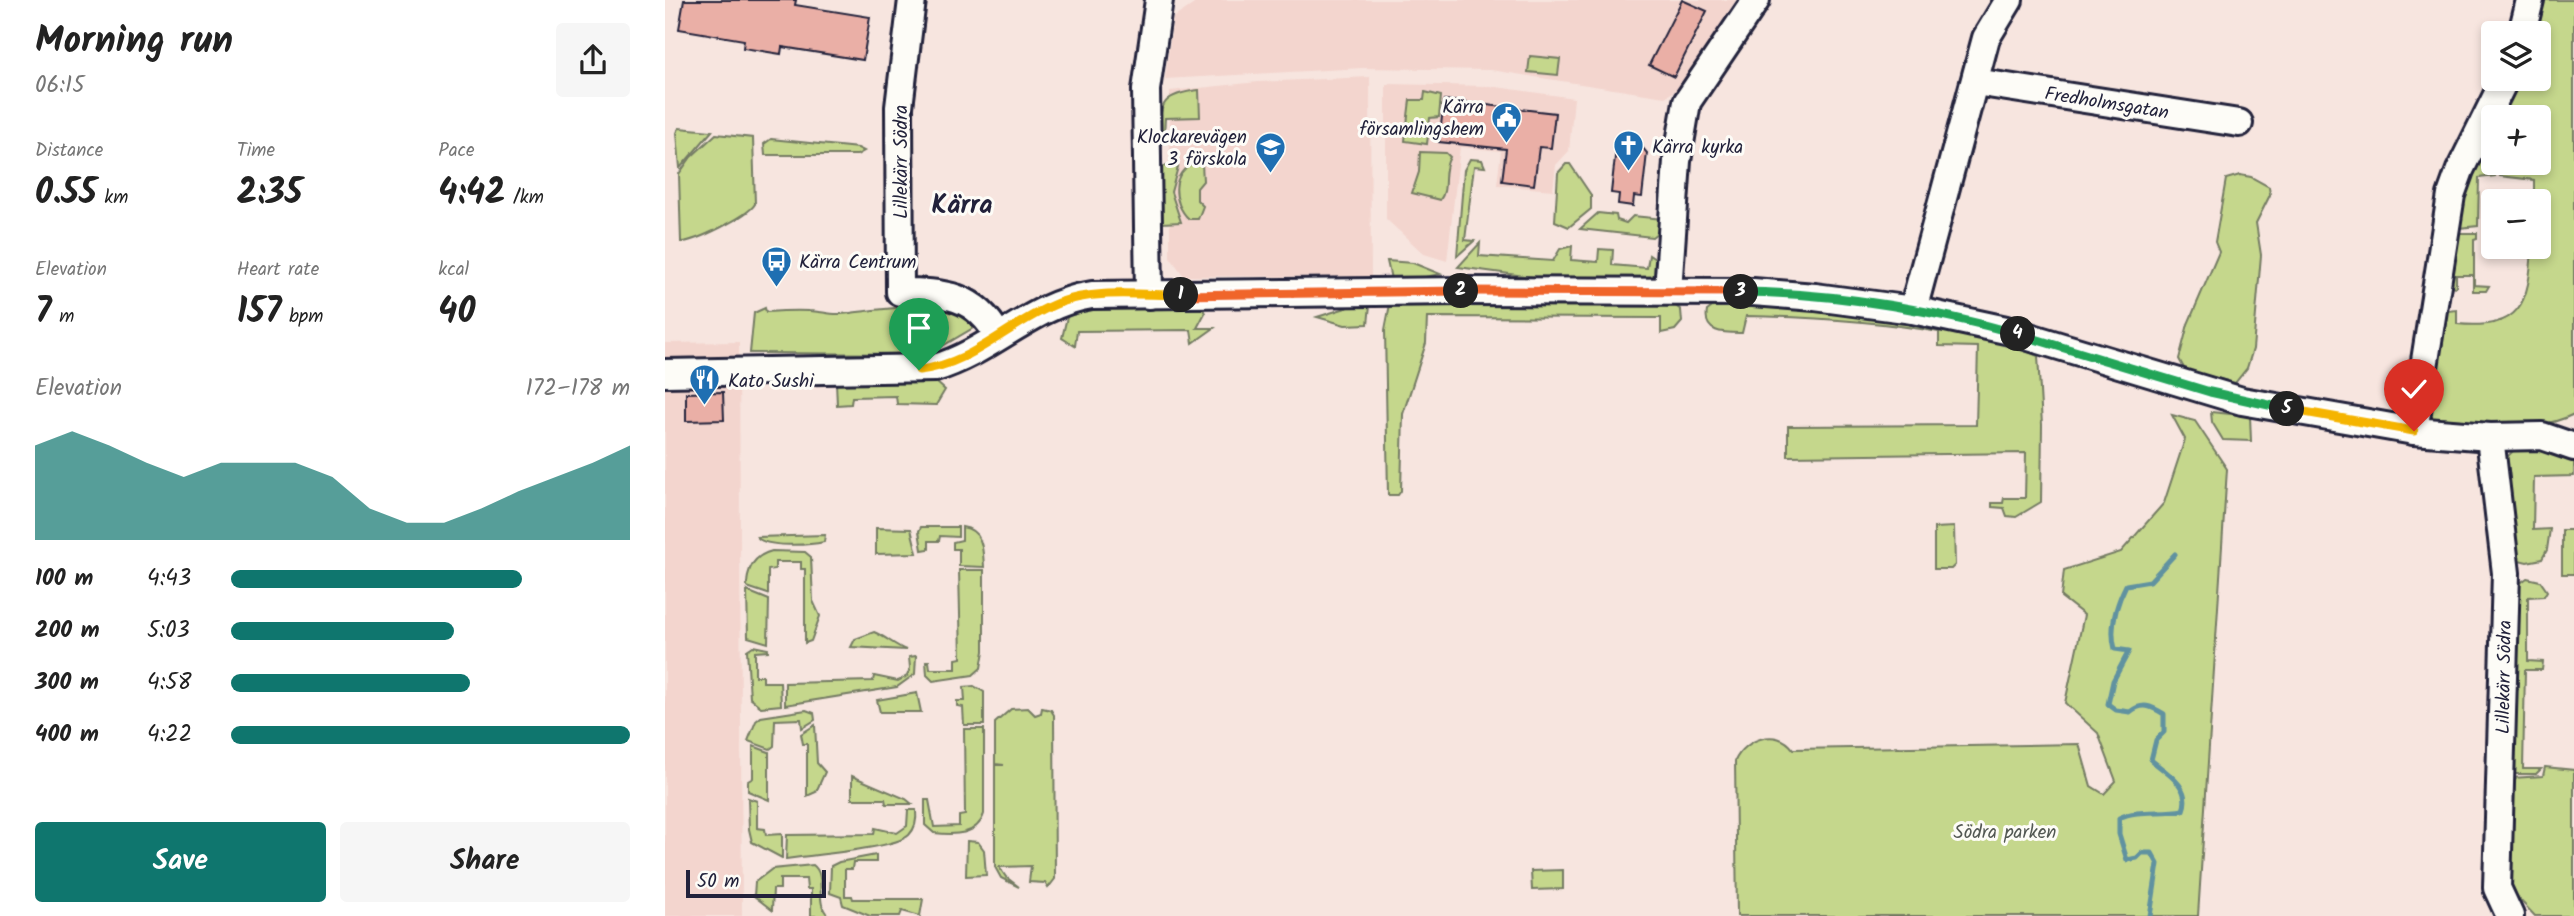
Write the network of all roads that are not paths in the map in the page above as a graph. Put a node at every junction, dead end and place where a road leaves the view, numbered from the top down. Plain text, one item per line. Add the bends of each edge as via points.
1 (912, 0) edge
2 (1159, 0) edge
3 (1756, 0) edge
4 (2009, 0) edge
5 (2530, 0) edge
6 (2525, 21) edge
7 (1975, 82) junction
8 (2499, 91) edge
9 (2239, 123) dead end
10 (1668, 291) junction
11 (1149, 295) junction
12 (1913, 310) junction
13 (998, 336) junction
14 (672, 373) edge
15 (2574, 424) edge
16 (2414, 431) junction
17 (2542, 436) junction
18 (2490, 437) junction
19 (2574, 447) edge
20 (2510, 916) edge

1 - 13 street, Lillekärr Södra via 900,97 900,292 958,299 978,307
2 - 11 street via 1146,90
3 - 10 street via 1687,102 1671,216
4 - 7 street via 1986,38
5 - 6 street
7 - 9 street, Fredholmsgatan
7 - 12 street
8 - 16 street via 2451,195
10 - 11 street
10 - 12 street via 1815,296
11 - 13 street via 1073,298 1033,314
12 - 16 street via 2006,330 2242,401
13 - 14 street via 935,368
15 - 17 street
16 - 18 street
17 - 18 street
17 - 19 street
18 - 20 street, Lillekärr Södra via 2506,573 2497,888

